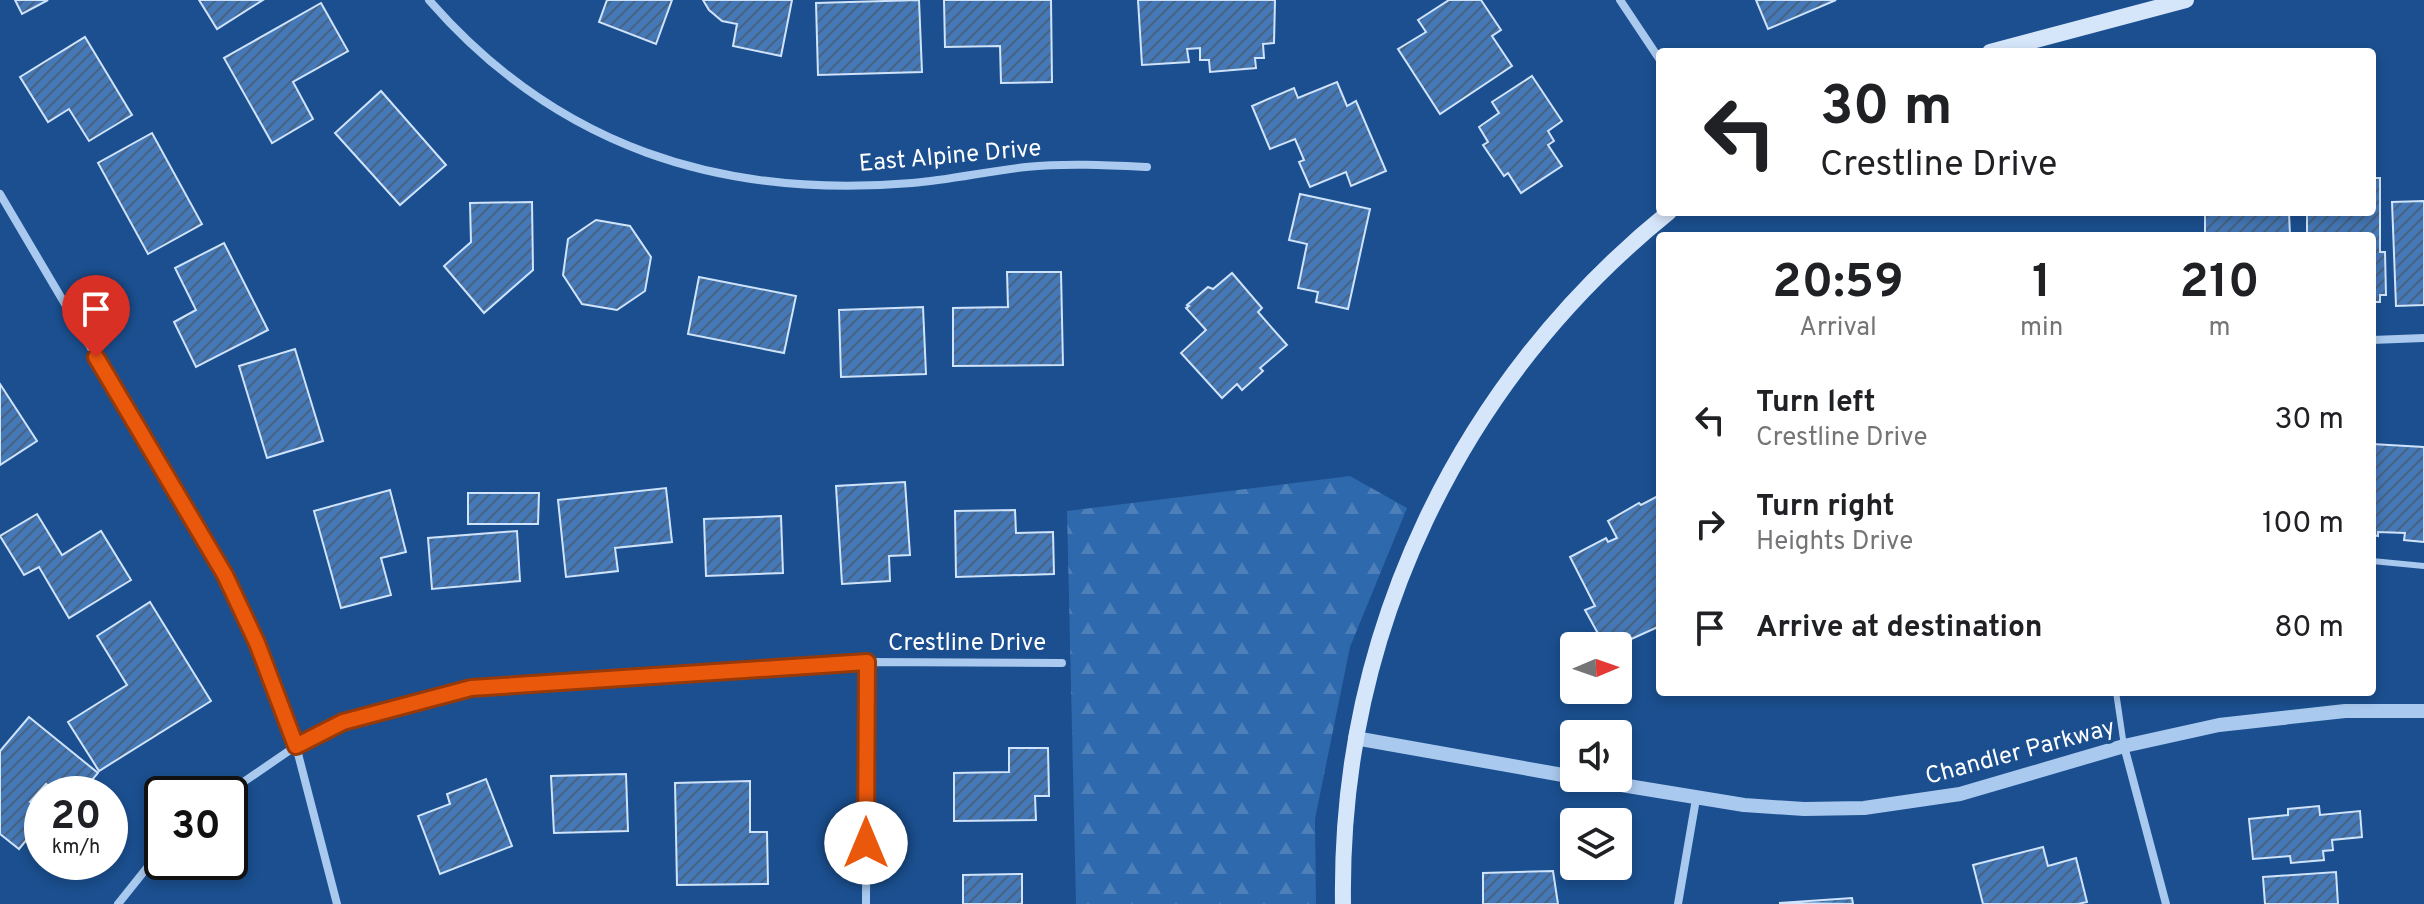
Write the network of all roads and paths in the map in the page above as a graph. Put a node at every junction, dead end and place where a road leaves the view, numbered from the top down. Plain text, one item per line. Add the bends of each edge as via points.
1 (429, 0) edge
2 (1620, 0) edge
3 (2186, 0) edge
4 (2005, 48) edge
5 (1656, 54) edge
6 (1147, 167) dead end
7 (0, 194) edge
8 (1664, 216) edge
9 (2424, 338) edge
10 (2376, 340) edge
11 (2376, 561) edge
12 (2424, 566) edge
13 (867, 662) junction
14 (1062, 663) dead end
15 (2117, 696) edge
16 (2424, 711) edge
17 (1355, 738) junction
18 (296, 746) junction
19 (2124, 746) junction
20 (1560, 775) edge
21 (248, 779) edge
22 (1632, 788) edge
23 (1696, 799) junction
24 (144, 872) edge
25 (118, 904) edge
26 (337, 904) edge
27 (866, 904) edge
28 (1343, 904) edge
29 (1678, 904) edge
30 (2166, 904) edge

1 - 6 street, East Alpine Drive via 478,52 586,128 659,158 708,171 827,185 912,183 1070,164
2 - 5 street
3 - 4 main road
7 - 18 street via 225,575
8 - 17 main road via 1599,274 1528,353 1476,426 1432,505 1396,588
9 - 10 street
11 - 12 lane
13 - 14 street, Crestline Drive
13 - 18 street, Crestline Drive via 471,688 343,722
13 - 27 street
15 - 19 lane
16 - 19 street, Chandler Parkway via 2273,717
17 - 20 street, Chandler Parkway
17 - 28 main road via 1342,854
18 - 21 street, Crestline Drive
18 - 26 street
19 - 23 street, Chandler Parkway via 1960,794 1864,808 1804,809
19 - 30 street
22 - 23 street, Chandler Parkway
23 - 29 street
24 - 25 street

